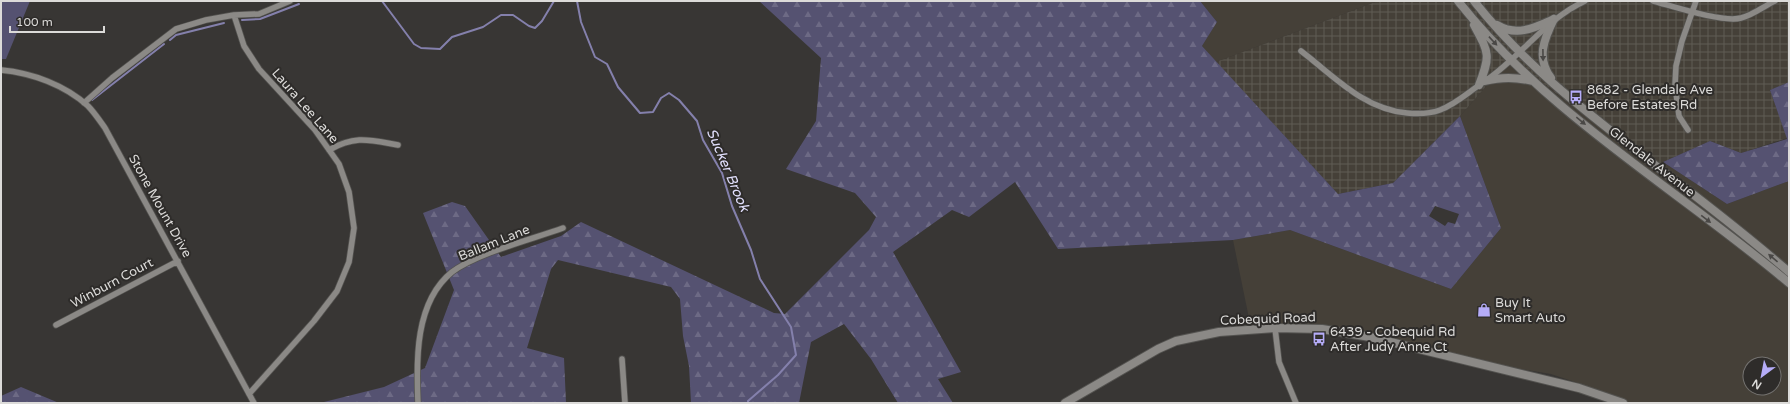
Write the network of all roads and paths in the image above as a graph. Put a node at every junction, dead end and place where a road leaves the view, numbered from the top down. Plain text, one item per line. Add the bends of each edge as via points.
1 (290, 1) edge
2 (1458, 1) edge
3 (1474, 1) edge
4 (1585, 1) edge
5 (1654, 1) edge
6 (1669, 1) edge
7 (1696, 1) edge
8 (1775, 1) edge
9 (1693, 11) junction
10 (234, 15) junction
11 (1469, 15) junction
12 (1488, 18) junction
13 (1554, 19) junction
14 (1301, 51) dead end
15 (1520, 53) junction
16 (1512, 61) junction
17 (1, 70) edge
18 (1533, 81) junction
19 (1481, 83) junction
20 (1559, 88) junction
21 (84, 103) junction
22 (1688, 130) dead end
23 (398, 145) dead end
24 (329, 150) junction
25 (563, 228) dead end
26 (178, 261) junction
27 (1789, 272) edge
28 (1789, 284) edge
29 (56, 325) dead end
30 (1275, 328) junction
31 (622, 359) dead end
32 (249, 394) junction
33 (254, 403) edge
34 (418, 403) edge
35 (625, 403) edge
36 (1065, 403) edge
37 (1296, 403) edge
38 (1624, 403) edge

1 - 10 street via 259,14
2 - 11 main road, Glendale Avenue
3 - 12 main road, Glendale Avenue
4 - 13 street
5 - 6 street
5 - 9 street
7 - 9 street
8 - 9 street via 1735,19
9 - 22 street via 1676,66 1675,85 1678,116
10 - 21 street via 206,20 176,30 112,78
10 - 24 street, Laura Lee Lane via 244,46 259,69 315,130
11 -> 16 main road, Glendale Avenue
11 - 19 main road via 1485,46 1488,58
12 - 13 main road via 1507,30 1521,32
12 - 15 main road, Glendale Avenue
13 - 15 street
13 -> 20 main road via 1545,37 1542,52 1544,65
14 - 19 street via 1363,100 1391,111 1419,113 1439,110 1458,101
15 - 16 street
15 - 20 main road, Glendale Avenue
16 - 18 main road, Glendale Avenue
16 - 19 street
17 - 21 street, Stone Mount Drive via 36,77
18 - 19 main road via 1500,77
18 -> 28 main road, Glendale Avenue via 1618,151
27 -> 20 main road, Glendale Avenue via 1583,110
21 - 26 street, Stone Mount Drive via 105,128
23 - 24 street via 355,139 342,142
24 - 32 street, Laura Lee Lane via 339,164 349,192 354,228 349,262 337,291 314,321
25 - 34 street, Ballam Lane via 480,258 453,272 438,287 424,314 418,354
26 - 29 street, Winburn Court
26 - 32 street, Stone Mount Drive
30 - 36 main road, Cobequid Road via 1219,332 1176,341
30 - 37 street via 1279,362
30 - 38 main road, Cobequid Road via 1322,329 1370,337 1579,388
31 - 35 street
32 - 33 street, Stone Mount Drive

